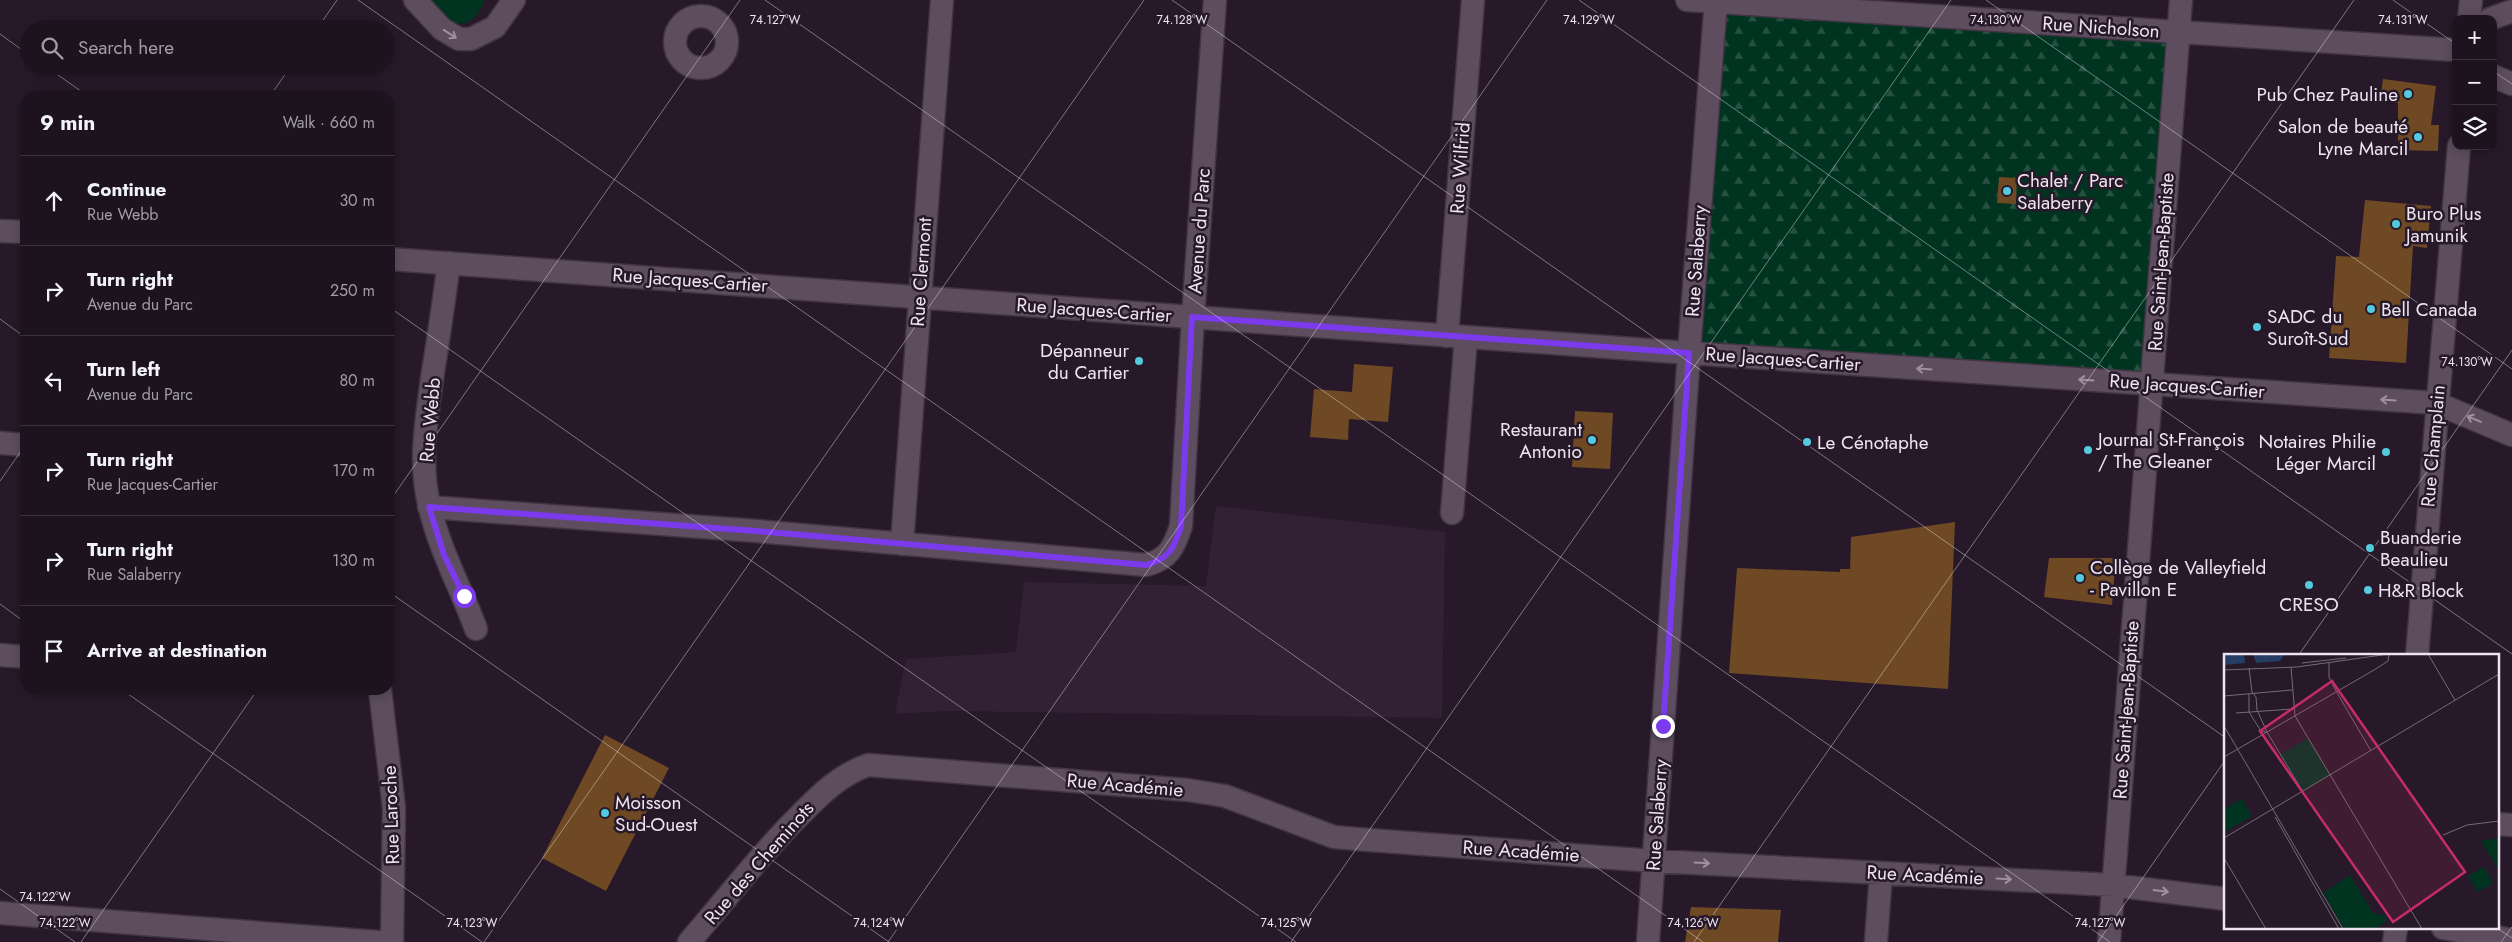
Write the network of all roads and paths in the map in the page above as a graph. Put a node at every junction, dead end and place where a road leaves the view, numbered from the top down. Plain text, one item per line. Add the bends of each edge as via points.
1 (415, 0) edge
2 (514, 0) edge
3 (942, 0) edge
4 (1216, 0) edge
5 (1473, 0) edge
6 (1687, 0) edge
7 (2181, 0) edge
8 (2471, 0) edge
9 (1716, 1) edge
10 (1950, 9) edge
11 (2512, 11) edge
12 (2469, 15) edge
13 (2497, 16) edge
14 (2178, 32) junction
15 (2452, 50) edge
16 (2497, 78) edge
17 (2512, 84) edge
18 (2459, 150) edge
19 (0, 231) edge
20 (20, 232) edge
21 (395, 258) edge
22 (449, 263) junction
23 (920, 297) junction
24 (1192, 317) junction
25 (1456, 336) junction
26 (1689, 353) junction
27 (2151, 384) junction
28 (2436, 403) junction
29 (2511, 433) edge
30 (0, 442) edge
31 (20, 444) edge
32 (429, 507) junction
33 (1452, 513) dead end
34 (902, 544) junction
35 (476, 629) dead end
36 (2417, 654) edge
37 (0, 655) edge
38 (20, 657) edge
39 (381, 695) edge
40 (829, 785) joint
41 (1654, 861) junction
42 (1881, 873) junction
43 (2112, 885) junction
44 (2224, 899) edge
45 (0, 913) edge
46 (2454, 930) edge
47 (2512, 940) edge
48 (378, 942) edge
49 (392, 942) edge
50 (689, 942) edge
51 (1648, 942) edge
52 (1876, 942) edge
53 (2109, 942) edge

1 -> 2 street via 442,29 459,39 472,39 495,26
3 - 23 street, Rue Clermont
4 - 24 street, Avenue du Parc
5 - 25 street, Rue Wilfrid
6 - 9 street, Rue Nicholson
7 - 14 street, Rue Saint-Jean-Baptiste
8 - 12 street
9 - 10 street, Rue Nicholson
9 - 26 street, Rue Salaberry
10 - 14 street, Rue Nicholson
11 - 13 street
14 - 15 street, Rue Nicholson
14 - 27 street, Rue Saint-Jean-Baptiste
16 - 17 street
18 - 28 street, Rue Champlain
19 - 20 street
21 - 22 street, Rue Jacques-Cartier
22 - 23 street, Rue Jacques-Cartier
22 - 32 street, Rue Webb via 424,437
23 - 24 street, Rue Jacques-Cartier
23 - 34 street, Rue Clermont
24 - 25 street, Rue Jacques-Cartier
24 - 34 street, Avenue du Parc via 1181,526 1175,545 1161,561 1146,565
25 - 26 street, Rue Jacques-Cartier
25 - 33 street, Rue Wilfrid
27 -> 26 street, Rue Jacques-Cartier
26 - 41 street, Rue Salaberry
28 -> 27 street, Rue Jacques-Cartier
27 - 43 street, Rue Saint-Jean-Baptiste
29 -> 28 street, Rue Jacques-Cartier
28 - 36 street, Rue Champlain
30 - 31 street
32 - 34 street, Avenue du Parc
32 - 35 street, Rue Webb via 444,555
37 - 38 street
39 - 49 street, Rue Laroche via 394,808
40 - 41 street, Rue Académie via 868,765 1188,790 1225,796 1334,837
40 - 50 street, Rue des Cheminots via 766,849
41 -> 42 street, Rue Académie
41 - 51 street, Rue Salaberry
42 -> 43 street, Rue Académie
42 - 52 street
43 -> 44 street, Rue Académie
43 - 53 street, Rue Saint-Jean-Baptiste
45 - 48 street
46 - 47 street

